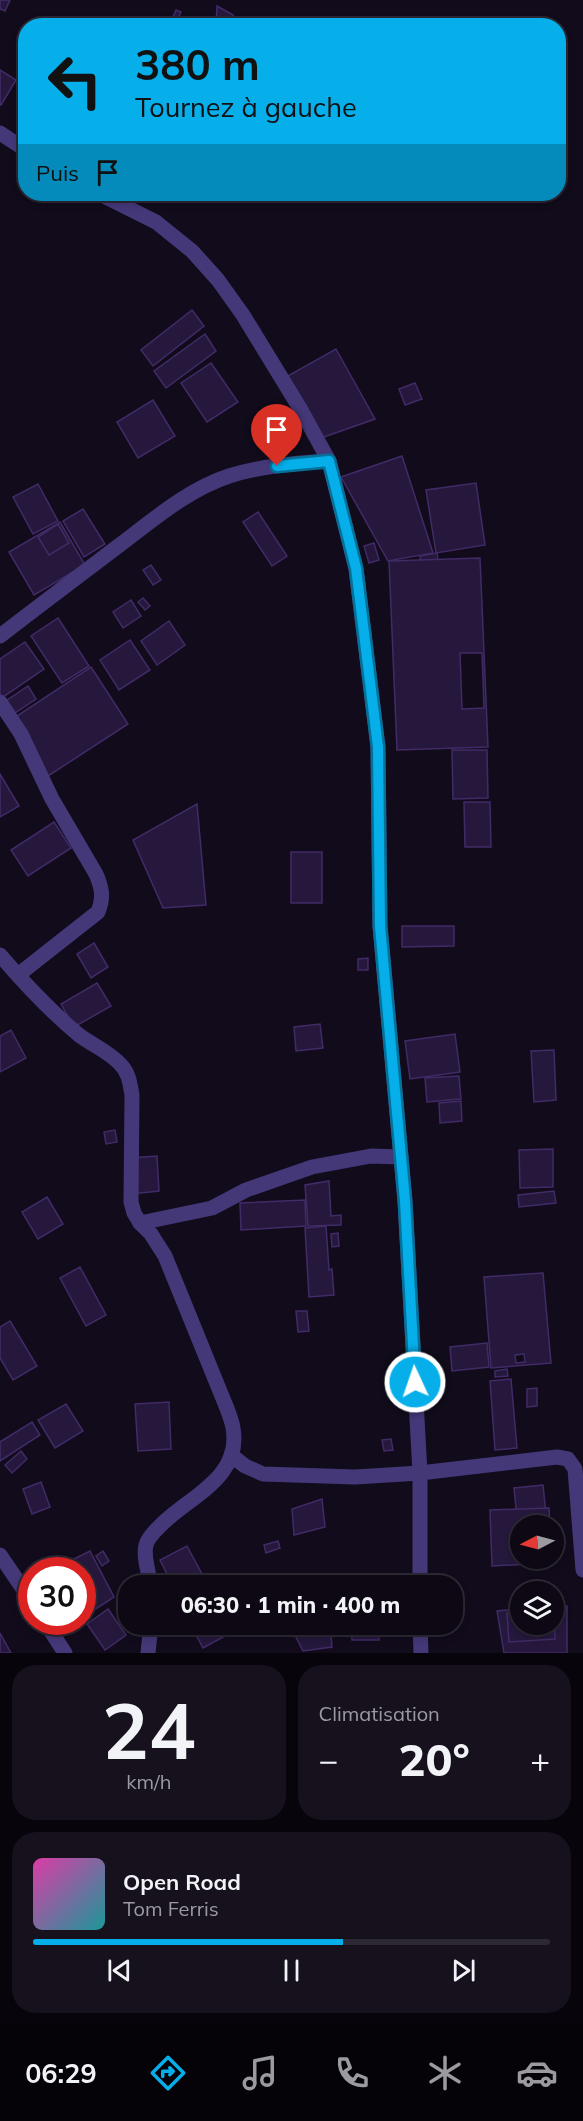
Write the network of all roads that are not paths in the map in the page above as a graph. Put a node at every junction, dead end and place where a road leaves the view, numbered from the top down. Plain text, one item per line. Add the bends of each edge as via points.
1 (0, 133) edge
2 (18, 145) edge
3 (114, 201) edge
4 (329, 461) junction
5 (0, 636) edge
6 (0, 702) edge
7 (0, 954) edge
8 (18, 975) junction
9 (401, 1157) junction
10 (140, 1223) junction
11 (231, 1455) junction
12 (420, 1473) junction
13 (0, 1555) edge
14 (583, 1569) edge
15 (149, 1575) edge
16 (420, 1575) edge
17 (18, 1581) edge
18 (53, 1635) edge
19 (150, 1635) edge
20 (420, 1635) edge
21 (65, 1653) edge
22 (148, 1653) edge
23 (420, 1653) edge

1 - 2 street
3 - 4 street via 156,222 192,251 218,280 243,315
4 - 5 street via 260,468 195,492
4 - 9 street via 356,568 378,747 380,926
6 - 8 street via 21,734 43,783 102,889 98,912
7 - 8 street
8 - 10 street via 79,1035 126,1071 132,1095 132,1202
9 - 10 street via 371,1156 312,1167 246,1190 212,1208
9 - 12 street
10 - 11 street via 165,1257 226,1406 233,1428
11 - 12 street via 263,1474 280,1476
11 - 15 street via 216,1482 152,1534 145,1556
12 - 14 street via 567,1459 575,1470
12 - 16 street
13 - 17 street
18 - 21 street
19 - 22 street
20 - 23 street

